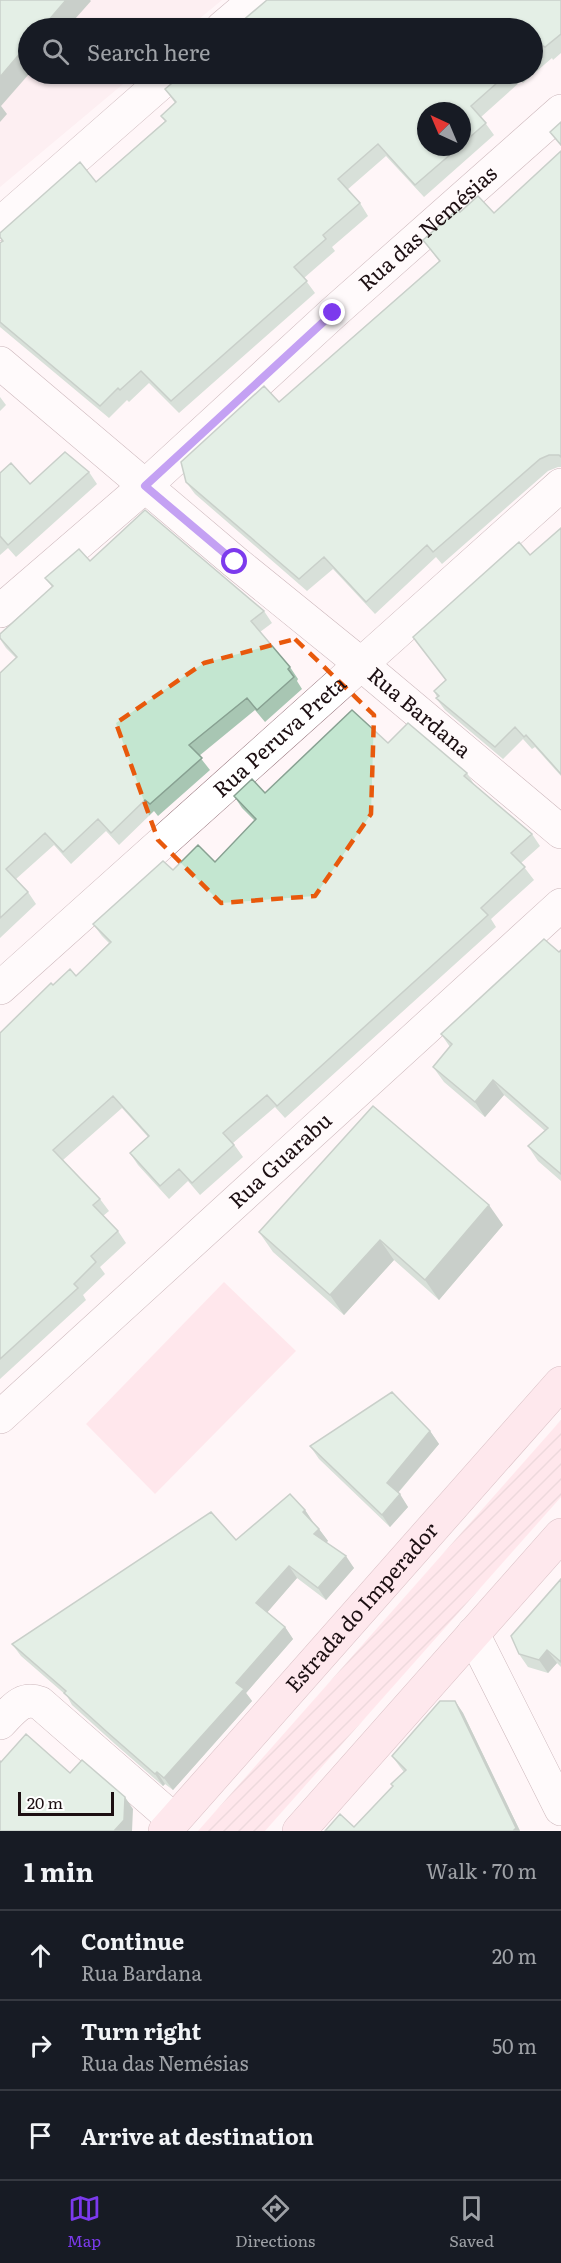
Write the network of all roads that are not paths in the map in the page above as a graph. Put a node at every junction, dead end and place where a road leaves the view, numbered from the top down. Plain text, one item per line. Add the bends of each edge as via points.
1 (255, 0) edge
2 (234, 18) edge
3 (160, 84) edge
4 (561, 111) edge
5 (0, 224) edge
6 (0, 363) edge
7 (561, 485) edge
8 (145, 486) junction
9 (0, 612) edge
10 (362, 665) junction
11 (561, 832) edge
12 (561, 905) edge
13 (0, 988) edge
14 (561, 1383) edge
15 (0, 1417) edge
16 (561, 1534) edge
17 (473, 1634) junction
18 (0, 1723) edge
19 (561, 1809) edge
20 (170, 1826) edge
21 (299, 1831) edge

1 - 2 street
3 - 5 street
4 - 8 street, Rua das Nemésias
6 - 8 street, Rua Bardana
7 - 10 street, Rua Peruva Preta
8 - 9 street, Rua das Nemésias
8 - 10 street, Rua Bardana
10 - 11 street, Rua Bardana
10 - 13 street, Rua Peruva Preta
12 - 15 street, Rua Guarabu
14 - 20 main road, Estrada do Imperador
16 - 17 main road
17 - 19 street
17 - 21 main road
18 - 20 street via 20,1702 40,1703

